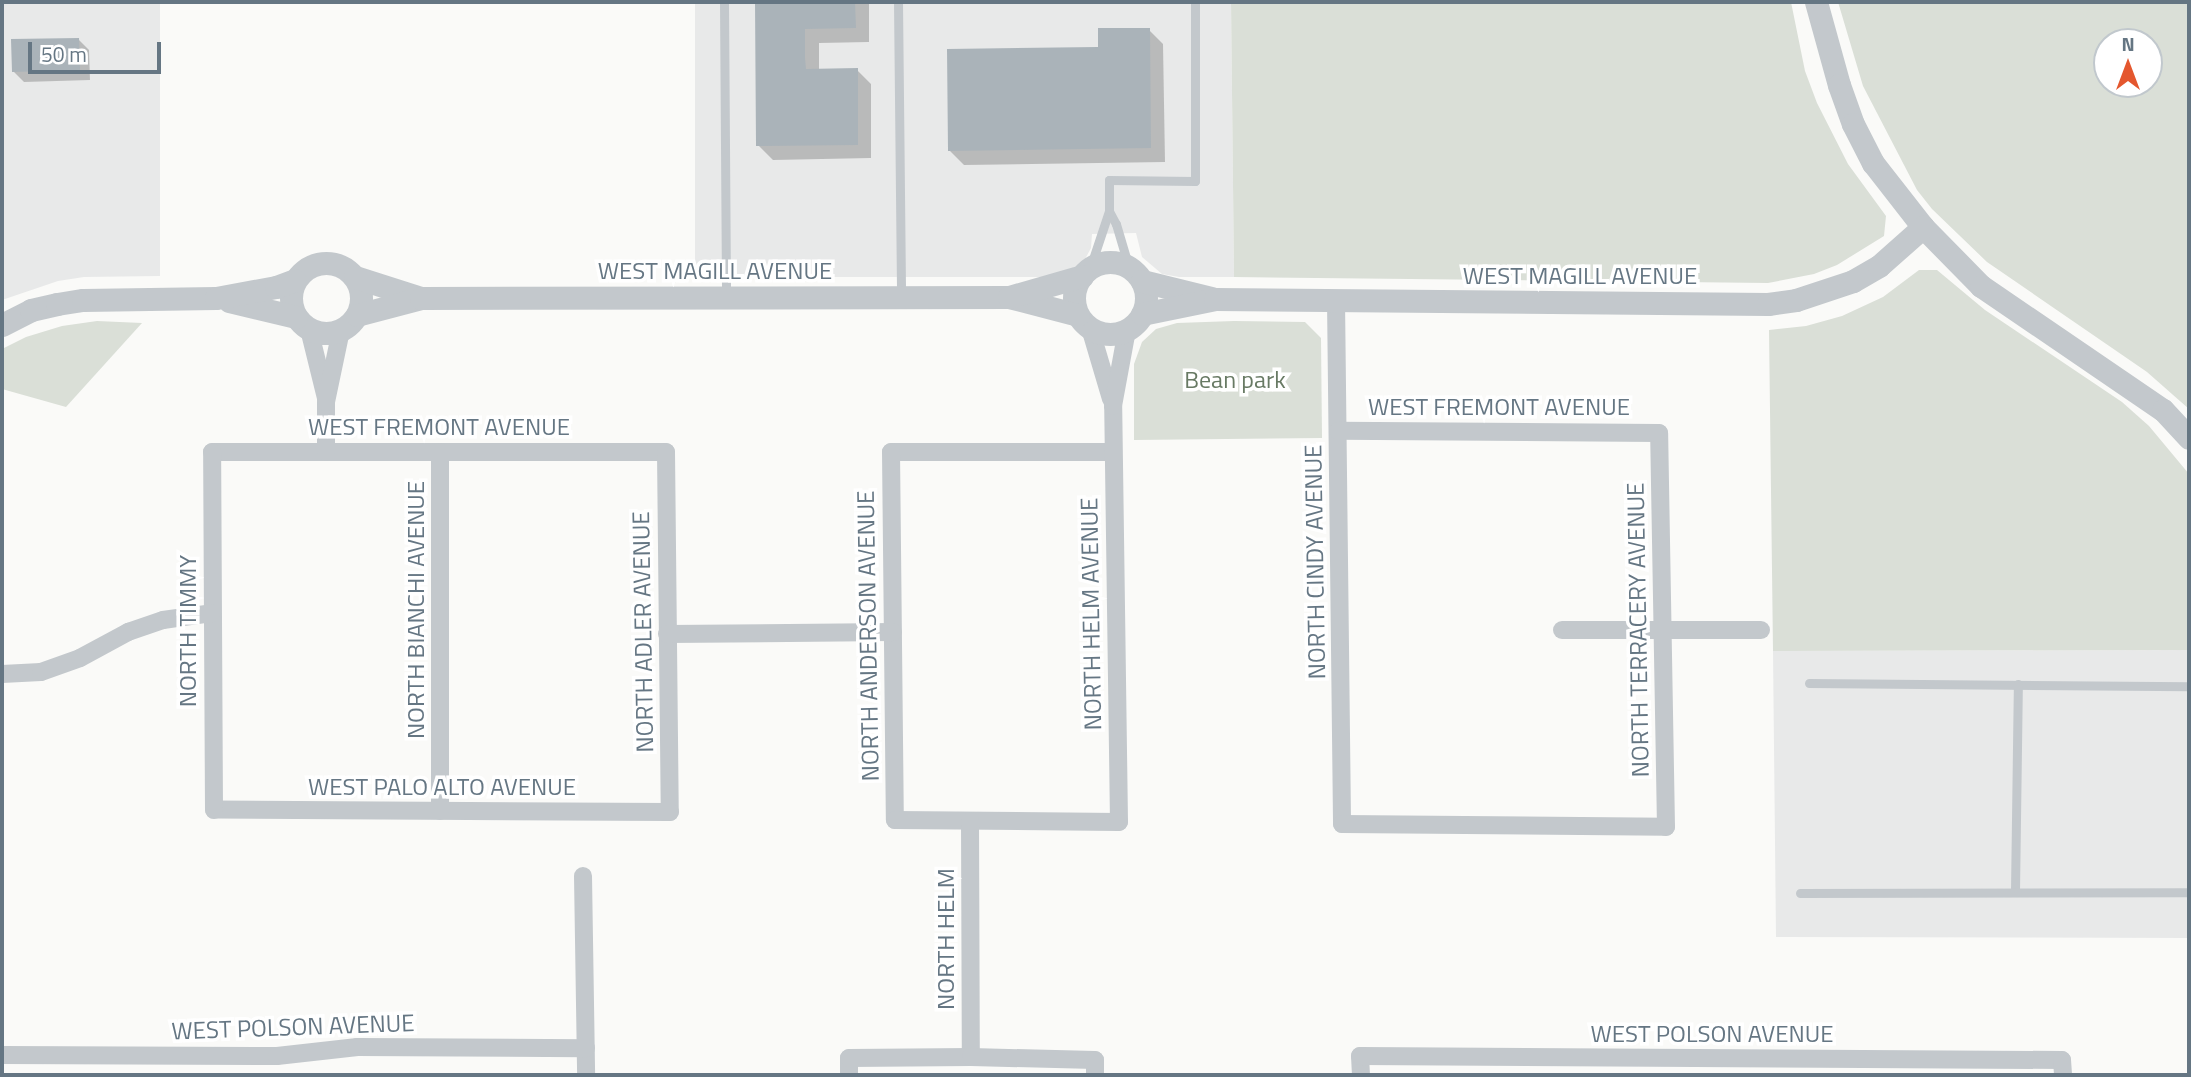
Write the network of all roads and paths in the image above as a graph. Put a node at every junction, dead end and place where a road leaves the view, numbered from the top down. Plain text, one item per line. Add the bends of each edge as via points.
1 (724, 2) edge
2 (898, 2) edge
3 (1195, 2) edge
4 (1816, 2) edge
5 (1109, 211) junction
6 (1923, 227) junction
7 (1086, 272) junction
8 (1135, 274) junction
9 (355, 277) junction
10 (295, 280) junction
11 (726, 297) junction
12 (901, 297) junction
13 (1009, 297) junction
14 (216, 298) junction
15 (421, 298) junction
16 (1214, 299) junction
17 (1336, 300) junction
18 (349, 322) junction
19 (1084, 322) junction
20 (1135, 322) junction
21 (302, 323) junction
22 (2, 325) edge
23 (326, 402) junction
24 (1113, 406) junction
25 (1338, 431) junction
26 (1660, 433) joint
27 (2189, 438) edge
28 (212, 452) joint
29 (326, 452) junction
30 (440, 452) junction
31 (666, 452) joint
32 (1113, 452) junction
33 (212, 614) junction
34 (1562, 630) dead end
35 (1663, 630) junction
36 (1761, 630) dead end
37 (893, 632) junction
38 (667, 634) junction
39 (2, 674) edge
40 (1809, 682) dead end
41 (2018, 684) junction
42 (2189, 686) edge
43 (214, 810) joint
44 (440, 811) junction
45 (670, 812) joint
46 (970, 821) junction
47 (1666, 827) joint
48 (583, 876) dead end
49 (2015, 891) junction
50 (2189, 892) edge
51 (1800, 893) dead end
52 (586, 1048) junction
53 (2, 1055) edge
54 (971, 1058) junction
55 (849, 1067) edge
56 (1095, 1067) edge
57 (1830, 1067) edge
58 (2063, 1068) edge
59 (586, 1075) edge
60 (1361, 1075) edge

1 - 11 lane
2 - 12 lane
3 - 5 lane via 1195,181 1109,180
4 - 6 street via 1853,124 1873,163
5 - 7 lane
5 - 8 lane
6 - 17 street, WEST MAGILL AVENUE via 1879,266 1853,281 1768,304
6 - 27 street via 1981,286 2163,410
7 - 8 street via 1113,262
7 - 13 street, WEST MAGILL AVENUE
7 - 19 street via 1074,302
8 - 16 street, WEST MAGILL AVENUE
8 - 20 street via 1146,298
9 - 10 street via 345,268 324,263 305,270
9 - 15 street, WEST MAGILL AVENUE
9 - 18 street via 360,290
10 - 14 street
10 - 21 street via 291,305
11 - 12 street, WEST MAGILL AVENUE
11 - 15 street, WEST MAGILL AVENUE
12 - 13 street, WEST MAGILL AVENUE
13 - 19 street, WEST MAGILL AVENUE
14 - 21 street via 284,311
14 - 22 street via 83,300 31,310
15 - 18 street, WEST MAGILL AVENUE
16 - 17 street, WEST MAGILL AVENUE
16 - 20 street, WEST MAGILL AVENUE
17 - 25 street, NORTH CINDY AVENUE
18 - 21 street via 330,333
18 - 23 street
19 - 20 street via 1102,334
19 - 24 street, NORTH HELM AVENUE
20 - 24 street, NORTH HELM AVENUE
21 - 23 street
23 - 29 street
24 - 32 street, NORTH HELM AVENUE
25 - 26 street, WEST FREMONT AVENUE
25 - 47 street, NORTH CINDY AVENUE via 1342,824
26 - 35 street, NORTH TERRACERY AVENUE
28 - 29 street, WEST FREMONT AVENUE
28 - 33 street, NORTH TIMMY
29 - 30 street, WEST FREMONT AVENUE
30 - 31 street, WEST FREMONT AVENUE
30 - 44 street, NORTH BIANCHI AVENUE
31 - 38 street, NORTH ADLER AVENUE
32 - 37 street, NORTH ANDERSON AVENUE via 891,452
32 - 46 street, NORTH HELM AVENUE via 1118,822
33 - 39 street via 163,620 41,672
33 - 43 street, NORTH TIMMY
34 - 35 street
35 - 36 street
35 - 47 street, NORTH TERRACERY AVENUE
37 - 38 street
37 - 46 street, NORTH ANDERSON AVENUE via 895,820
38 - 45 street, NORTH ADLER AVENUE
40 - 41 lane
41 - 42 lane
41 - 49 lane
43 - 44 street, WEST PALO ALTO AVENUE
44 - 45 street, WEST PALO ALTO AVENUE
46 - 54 street, NORTH HELM
48 - 52 street
49 - 50 lane
49 - 51 lane
52 - 53 street, WEST POLSON AVENUE via 358,1048 277,1056
52 - 59 street
54 - 55 street
54 - 56 street
57 - 58 street, WEST POLSON AVENUE
57 - 60 street, WEST POLSON AVENUE via 1360,1056

